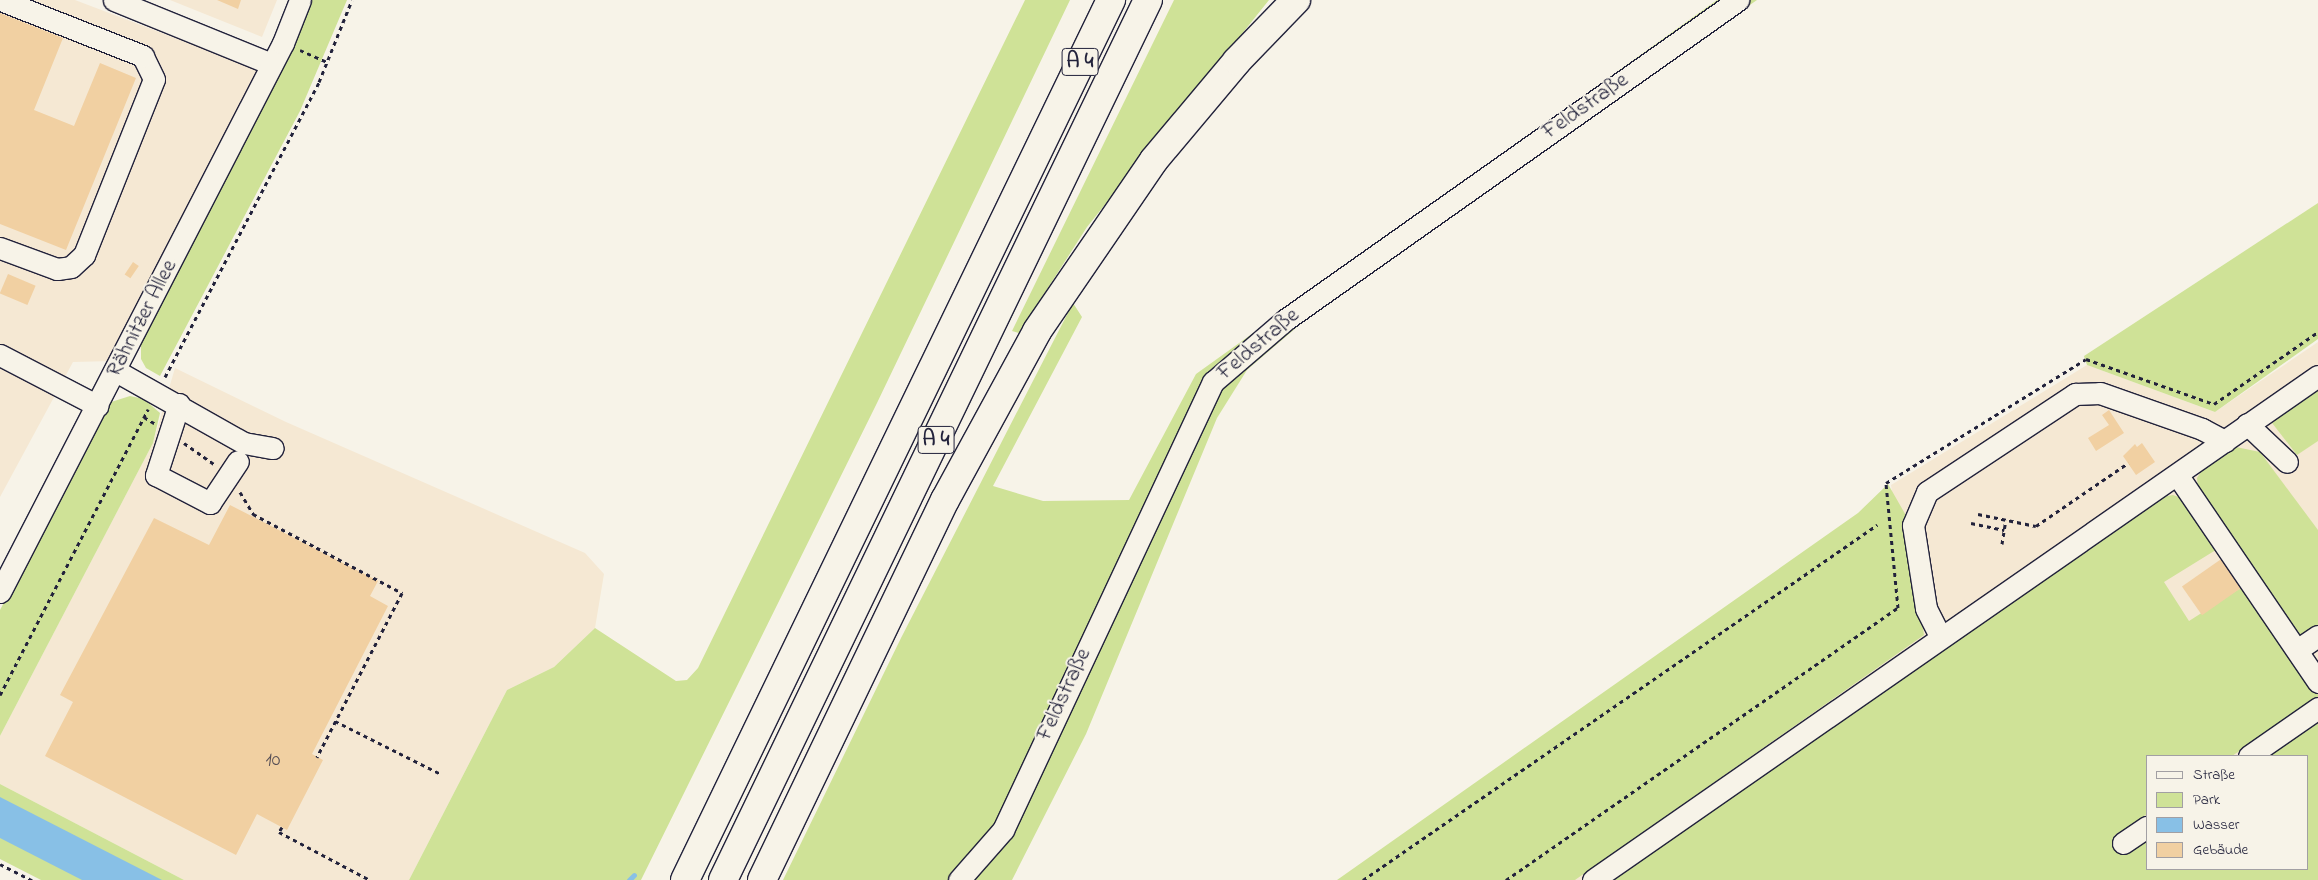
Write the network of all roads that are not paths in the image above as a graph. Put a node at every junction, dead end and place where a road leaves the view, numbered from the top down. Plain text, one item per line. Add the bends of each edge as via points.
1 (1, 0) edge
2 (114, 0) edge
3 (300, 0) edge
4 (1111, 0) edge
5 (1148, 0) edge
6 (1296, 0) edge
7 (1738, 0) edge
8 (264, 60) junction
9 (1, 250) edge
10 (0, 355) edge
11 (116, 371) junction
12 (2318, 376) edge
13 (179, 404) junction
14 (98, 406) junction
15 (215, 424) junction
16 (2247, 424) junction
17 (2225, 441) junction
18 (268, 446) dead end
19 (2287, 462) dead end
20 (2178, 476) junction
21 (0, 592) edge
22 (1940, 636) junction
23 (2318, 636) edge
24 (2298, 650) junction
25 (2318, 682) edge
26 (2318, 708) edge
27 (2250, 755) edge
28 (2146, 828) edge
29 (2123, 843) dead end
30 (685, 880) edge
31 (724, 880) edge
32 (762, 880) edge
33 (959, 880) edge
34 (1593, 880) edge

1 - 9 street via 142,56 154,78 84,255 70,266 57,268
2 - 8 street
3 - 8 street, Rähnitzer Allee via 283,43
4 - 30 highway, A 4
5 - 31 highway, A 4
6 - 32 highway via 1231,68 1154,160 1037,330 945,500
7 - 33 street, Feldstraße via 1293,314 1213,382 1003,830
8 - 11 street, Rähnitzer Allee
10 - 14 street
11 - 13 street
11 - 14 street, Rähnitzer Allee
12 - 16 street
13 - 15 street
13 - 15 street via 172,435 156,475 210,504 238,472 231,442
14 - 21 street, Rähnitzer Allee
15 - 18 street via 244,443
16 - 17 street
16 - 19 street
17 - 20 street
17 - 22 street via 2202,429 2100,393 2075,394 1927,492 1913,525 1926,608
20 - 22 street
20 - 24 street
22 - 34 street
23 - 24 street
24 - 25 street
26 - 27 street
28 - 29 street

